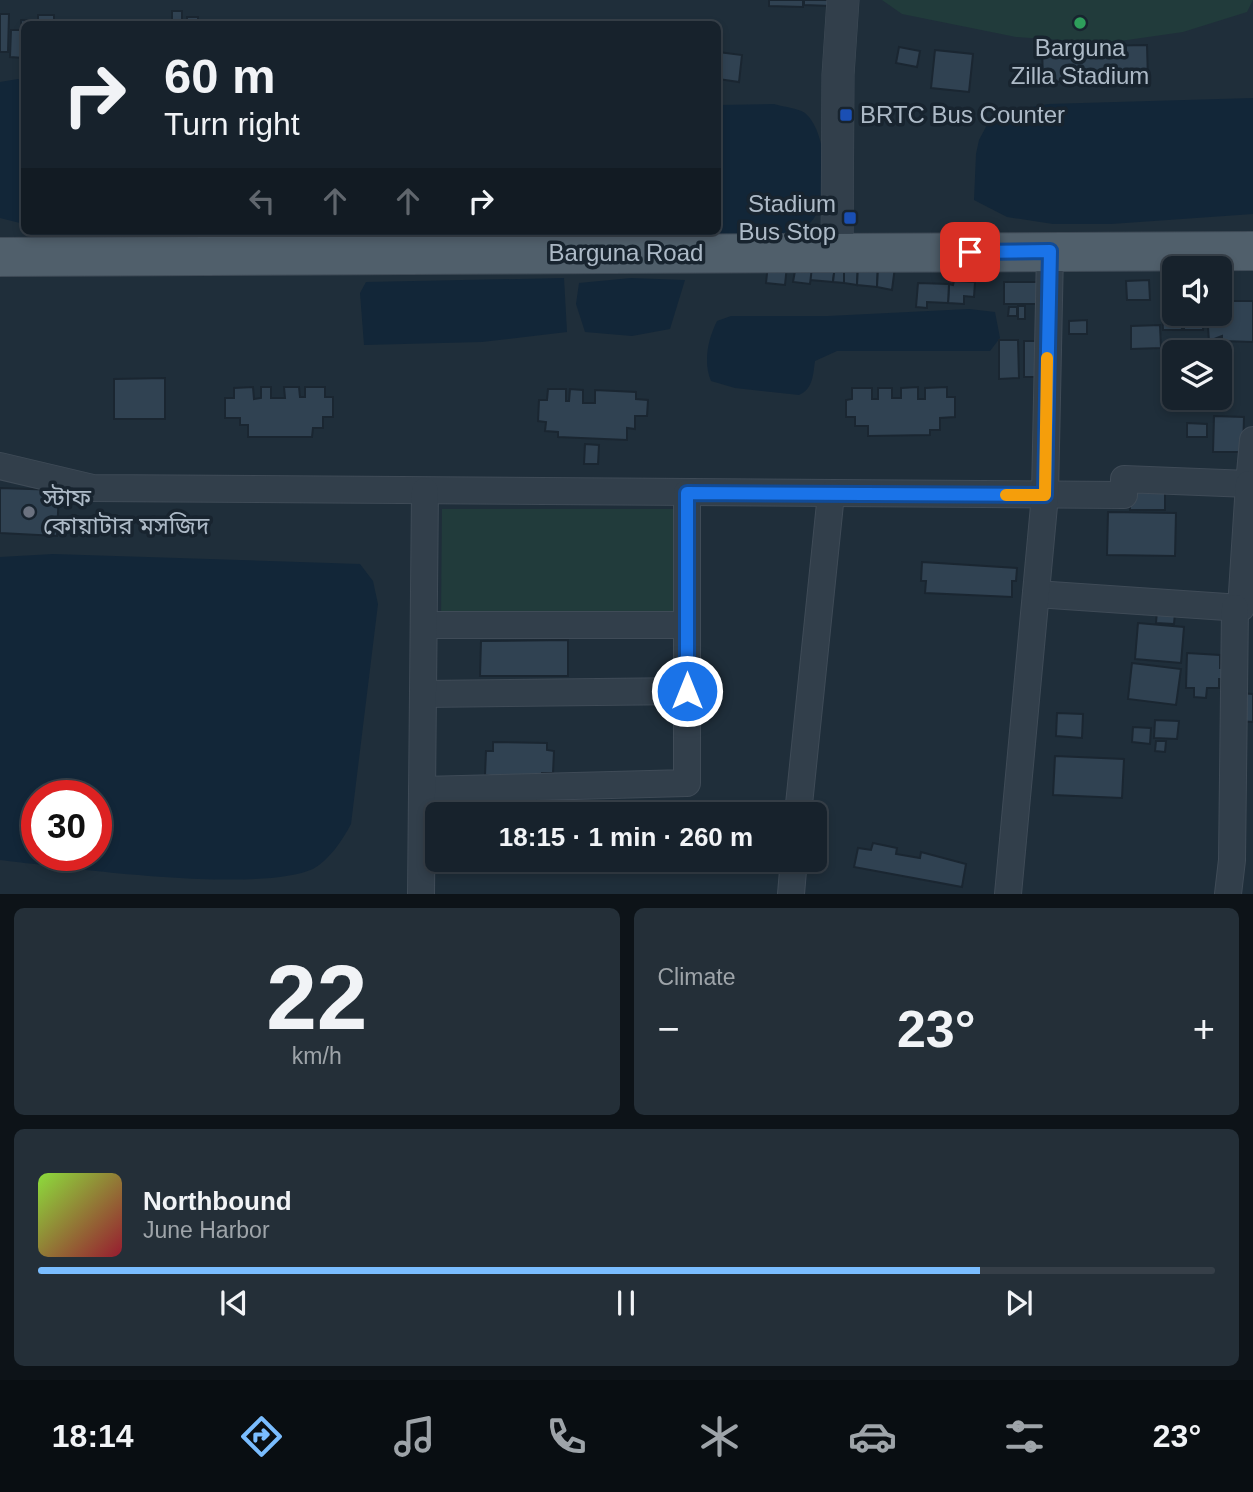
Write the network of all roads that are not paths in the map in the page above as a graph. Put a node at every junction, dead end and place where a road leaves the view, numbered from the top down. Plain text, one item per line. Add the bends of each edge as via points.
1 (843, 0) edge
2 (1050, 251) junction
3 (1253, 251) edge
4 (837, 252) junction
5 (0, 257) edge
6 (1253, 440) edge
7 (0, 466) edge
8 (1249, 484) junction
9 (425, 491) junction
10 (687, 493) junction
11 (831, 494) junction
12 (1045, 495) junction
13 (1035, 594) junction
14 (1235, 608) junction
15 (424, 625) junction
16 (687, 625) junction
17 (1244, 668) edge
18 (687, 691) junction
19 (423, 694) junction
20 (422, 790) junction
21 (799, 802) edge
22 (793, 872) edge
23 (421, 894) edge
24 (791, 894) edge
25 (1009, 894) edge
26 (1228, 894) edge

1 - 4 street
2 - 3 main road, Barguna Road
2 - 4 main road, Barguna Road
2 - 12 street
4 - 5 main road, Barguna Road
6 - 8 street
7 - 9 street via 93,488
8 - 12 street via 1124,479 1124,495
8 - 14 street via 1241,608
9 - 10 street
9 - 15 street
10 - 11 street
10 - 16 street
11 - 12 street
11 - 21 street
12 - 13 street
13 - 14 street
13 - 25 street
14 - 17 street
15 - 16 street
15 - 19 street
16 - 18 street
17 - 26 street
18 - 19 street
18 - 20 street via 687,783
19 - 20 street
20 - 23 street
22 - 24 street

